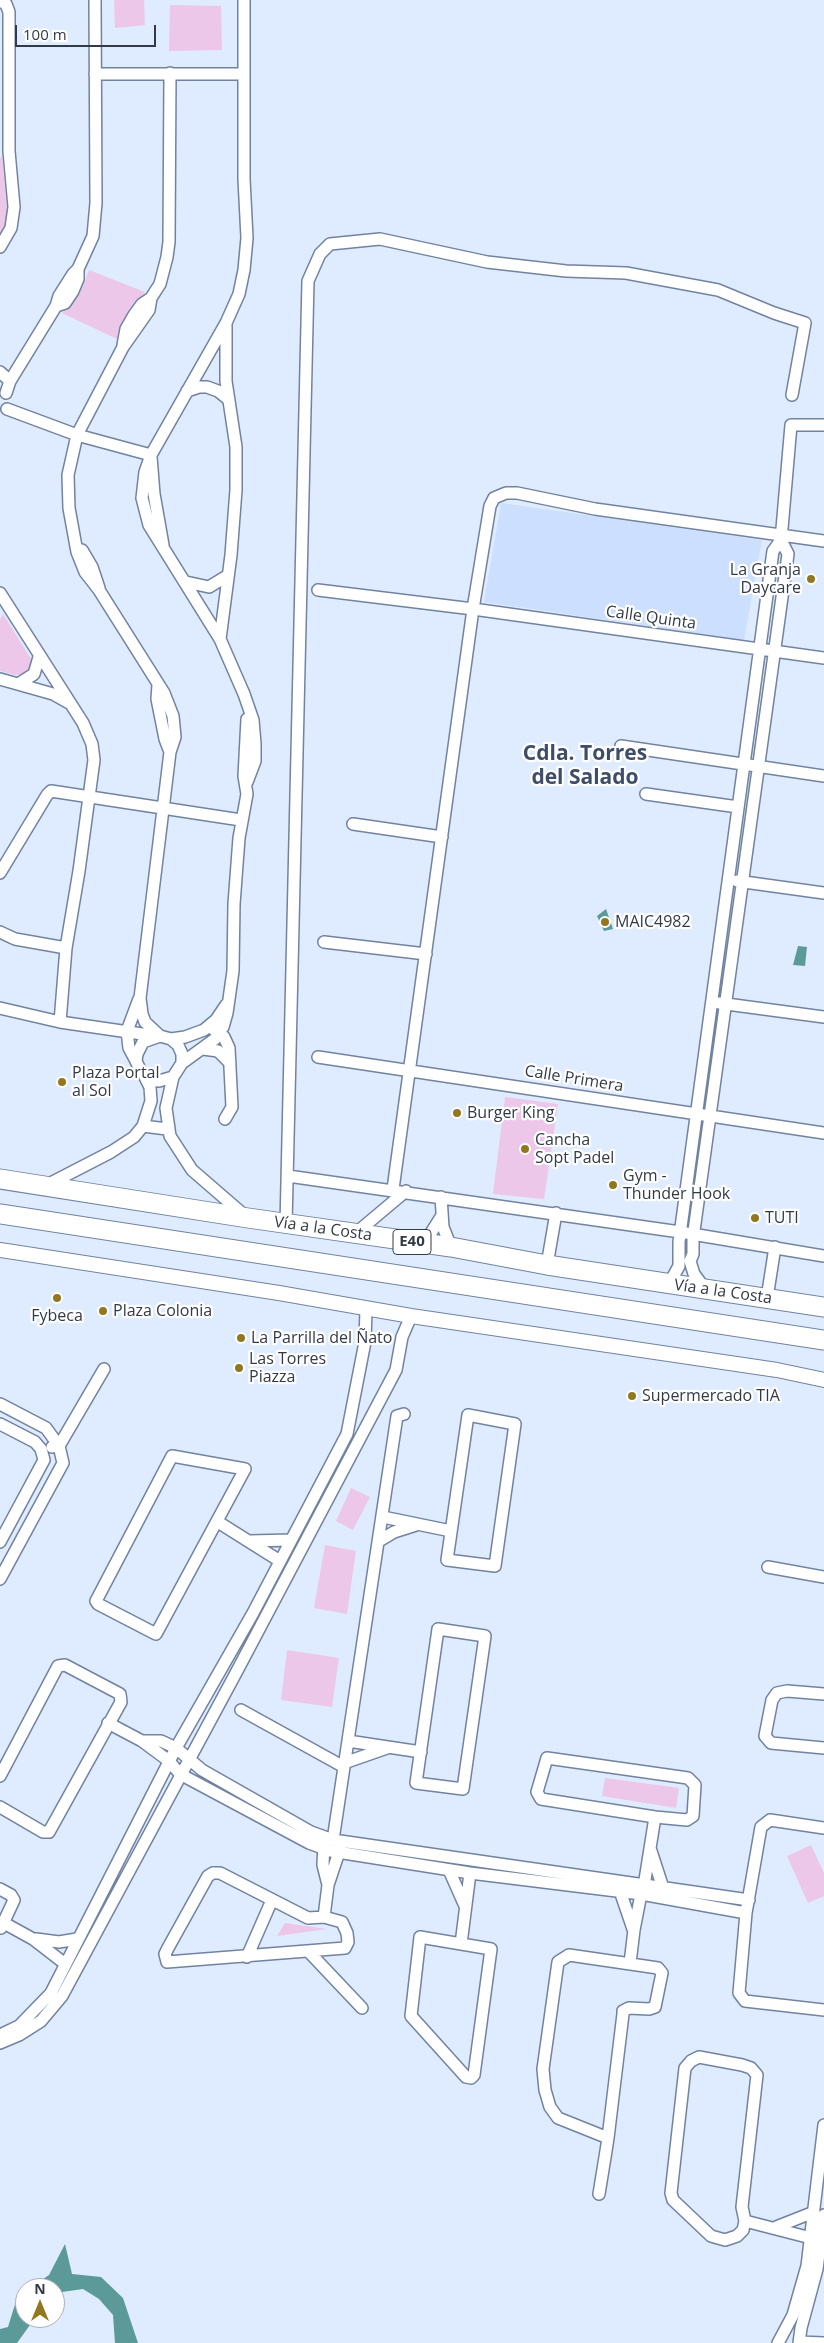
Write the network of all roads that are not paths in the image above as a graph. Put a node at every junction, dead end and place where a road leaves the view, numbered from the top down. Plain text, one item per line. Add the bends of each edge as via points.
1 (95, 0) edge
2 (244, 0) edge
3 (0, 1) edge
4 (170, 73) junction
5 (96, 74) junction
6 (243, 74) junction
7 (8, 110) junction
8 (0, 130) edge
9 (4, 149) edge
10 (0, 247) edge
11 (226, 323) junction
12 (0, 372) edge
13 (10, 381) junction
14 (3, 391) edge
15 (187, 391) junction
16 (792, 395) dead end
17 (228, 399) junction
18 (4, 412) edge
19 (824, 425) edge
20 (77, 434) junction
21 (151, 455) junction
22 (782, 537) junction
23 (824, 541) edge
24 (227, 576) junction
25 (186, 582) junction
26 (318, 590) dead end
27 (0, 593) edge
28 (473, 609) junction
29 (220, 639) junction
30 (760, 650) junction
31 (776, 652) junction
32 (40, 657) junction
33 (824, 658) edge
34 (0, 680) edge
35 (20, 684) junction
36 (71, 705) junction
37 (621, 746) dead end
38 (744, 765) junction
39 (759, 767) junction
40 (824, 776) edge
41 (646, 794) dead end
42 (88, 796) junction
43 (165, 807) junction
44 (738, 807) junction
45 (241, 820) junction
46 (352, 824) dead end
47 (442, 837) junction
48 (0, 873) edge
49 (728, 880) junction
50 (743, 882) junction
51 (824, 893) edge
52 (0, 932) edge
53 (324, 942) dead end
54 (66, 948) junction
55 (426, 954) junction
56 (140, 998) junction
57 (229, 999) junction
58 (712, 1002) junction
59 (726, 1004) junction
60 (0, 1008) edge
61 (824, 1017) edge
62 (60, 1022) junction
63 (209, 1026) junction
64 (127, 1031) junction
65 (220, 1033) junction
66 (162, 1037) junction
67 (203, 1050) junction
68 (318, 1056) dead end
69 (136, 1061) junction
70 (182, 1063) junction
71 (230, 1063) junction
72 (411, 1069) junction
73 (146, 1077) junction
74 (173, 1077) junction
75 (696, 1115) junction
76 (710, 1117) junction
77 (225, 1119) dead end
78 (143, 1126) junction
79 (167, 1129) junction
80 (824, 1134) edge
81 (288, 1176) junction
82 (0, 1179) edge
83 (45, 1186) junction
84 (393, 1190) junction
85 (406, 1191) junction
86 (441, 1196) junction
87 (556, 1213) junction
88 (0, 1214) edge
89 (441, 1217) junction
90 (248, 1218) junction
91 (286, 1224) junction
92 (680, 1232) junction
93 (356, 1233) junction
94 (693, 1236) junction
95 (424, 1244) junction
96 (451, 1247) junction
97 (775, 1247) junction
98 (0, 1250) edge
99 (824, 1256) edge
100 (547, 1265) junction
101 (669, 1284) junction
102 (706, 1289) junction
103 (767, 1298) junction
104 (824, 1307) edge
105 (366, 1309) junction
106 (411, 1316) junction
107 (824, 1340) edge
108 (104, 1369) dead end
109 (777, 1370) junction
110 (824, 1372) edge
111 (824, 1380) edge
112 (0, 1404) edge
113 (404, 1414) dead end
114 (0, 1424) edge
115 (59, 1446) junction
116 (41, 1449) junction
117 (383, 1516) junction
118 (218, 1522) junction
119 (417, 1525) junction
120 (451, 1531) junction
121 (291, 1540) junction
122 (248, 1541) junction
123 (379, 1541) junction
124 (0, 1542) edge
125 (280, 1561) junction
126 (768, 1567) dead end
127 (824, 1577) edge
128 (271, 1578) junction
129 (0, 1579) edge
130 (283, 1584) junction
131 (824, 1694) edge
132 (241, 1710) dead end
133 (108, 1723) junction
134 (348, 1740) junction
135 (142, 1742) junction
136 (389, 1747) junction
137 (176, 1748) junction
138 (824, 1748) edge
139 (420, 1752) junction
140 (190, 1759) junction
141 (169, 1761) junction
142 (344, 1765) junction
143 (180, 1774) junction
144 (0, 1776) edge
145 (0, 1807) edge
146 (654, 1816) junction
147 (824, 1828) edge
148 (332, 1844) junction
149 (650, 1847) junction
150 (449, 1870) junction
151 (470, 1873) junction
152 (515, 1873) junction
153 (328, 1885) junction
154 (663, 1888) junction
155 (0, 1889) edge
156 (643, 1890) junction
157 (620, 1892) junction
158 (694, 1898) junction
159 (272, 1900) junction
160 (748, 1900) junction
161 (97, 1901) junction
162 (109, 1907) junction
163 (465, 1908) junction
164 (746, 1913) junction
165 (324, 1917) junction
166 (2, 1926) edge
167 (634, 1930) junction
168 (33, 1939) junction
169 (77, 1939) junction
170 (461, 1944) junction
171 (309, 1952) junction
172 (246, 1957) junction
173 (64, 1963) junction
174 (630, 1963) junction
175 (56, 1994) junction
176 (362, 2008) dead end
177 (824, 2010) edge
178 (0, 2035) edge
179 (0, 2043) edge
180 (824, 2125) edge
181 (608, 2138) junction
182 (599, 2194) dead end
183 (819, 2213) edge
184 (745, 2221) junction
185 (776, 2227) junction
186 (810, 2238) junction
187 (812, 2267) junction
188 (800, 2342) edge
189 (778, 2343) edge
190 (824, 2343) edge

1 - 5 street
2 - 6 street
3 - 7 street via 6,4 9,12
4 - 5 street
4 - 6 street
4 - 20 street via 170,242 160,284 126,329 123,347
5 - 13 street via 93,236 78,269 73,291 65,303 56,306
6 - 11 street via 247,238 239,294
7 - 8 street
7 - 9 street
9 - 10 street via 14,207 11,228
11 - 15 street
11 - 17 street via 224,357
12 - 13 street
13 - 14 street
14 - 18 street via 10,401
15 - 17 street via 199,386 208,387
15 - 21 street
16 - 81 street via 805,323 718,290 626,273 487,262 380,240 330,244 320,254 308,281
17 - 24 street via 236,447 236,490
18 - 20 street
19 - 22 street via 791,425
20 - 21 street
20 - 43 street via 68,475 77,552 85,572 158,685 157,699 170,752
21 - 25 street via 164,549
22 - 23 street
22 - 28 street via 517,494 499,494 490,506
22 - 30 street via 773,551
22 - 31 street via 788,554
24 - 25 street via 209,587
24 - 29 street
25 - 29 street
26 - 28 street, Calle Quinta
27 - 32 street
28 - 30 street, Calle Quinta
28 - 47 street
29 - 45 street via 253,720 255,761 247,782
30 - 31 street, Calle Quinta
30 - 38 street
31 - 33 street, Calle Quinta
31 - 39 street
32 - 35 street via 34,674
32 - 36 street
34 - 35 street
35 - 36 street via 53,694
36 - 42 street via 92,744 94,760
37 - 38 street
38 - 39 street
38 - 44 street
39 - 40 street
39 - 50 street
41 - 44 street
42 - 43 street
42 - 48 street via 57,791 47,795
42 - 54 street
43 - 45 street
43 - 56 street
44 - 49 street
45 - 57 street
46 - 47 street
47 - 55 street
49 - 50 street
49 - 58 street
50 - 51 street
50 - 59 street
52 - 54 street via 15,939
53 - 55 street
54 - 62 street
55 - 72 street
56 - 64 street
56 - 66 street via 145,1022
57 - 63 street
57 - 65 street
58 - 59 street
58 - 75 street
59 - 61 street
59 - 76 street
60 - 62 street
62 - 64 street
63 - 65 street
63 - 66 street via 195,1035
64 - 66 street
64 - 69 street via 129,1048
65 - 67 street
65 - 71 street via 227,1042
66 - 69 street via 143,1042
66 - 70 street via 178,1045
67 - 70 street
67 - 71 street via 218,1051
68 - 72 street, Calle Primera
69 - 73 street
70 - 74 street
71 - 77 street via 232,1107
72 - 75 street, Calle Primera
72 - 84 street
73 - 74 street via 159,1081
73 - 78 street via 152,1101
74 - 79 street via 166,1108
75 - 76 street, Calle Primera
75 - 92 street
76 - 80 street, Calle Primera
76 - 94 street
78 - 79 street
78 - 83 street via 134,1137 111,1152
79 - 90 street via 192,1170
81 - 84 street
81 - 91 street
82 - 83 highway, Vía a la Costa / E40
83 - 90 highway, Vía a la Costa / E40
84 - 85 street
85 - 86 street
85 - 93 street
86 - 87 street
86 - 89 street
87 - 92 street
87 - 100 street
88 - 107 highway, Vía a la Costa / E40
89 - 95 street
89 - 96 street via 446,1241
90 - 91 highway, Vía a la Costa / E40
91 - 93 highway, Vía a la Costa / E40
92 - 94 street
92 - 101 street via 679,1266
93 - 95 highway, Vía a la Costa / E40
94 - 97 street
94 - 102 street via 694,1254 690,1260 694,1274
95 - 96 highway, Vía a la Costa / E40
96 - 100 highway, Vía a la Costa / E40
97 - 99 street
97 - 103 street
98 - 105 street
100 - 101 highway, Vía a la Costa / E40
101 - 102 highway, Vía a la Costa / E40
102 - 103 highway, Vía a la Costa / E40
103 - 104 highway, Vía a la Costa / E40
105 - 106 street
105 - 121 street via 365,1342 347,1434
106 - 109 street
106 - 130 street via 402,1337 396,1370
108 - 115 street
109 - 110 street
109 - 111 street
112 - 115 street via 46,1428
113 - 117 street via 398,1416
114 - 116 street via 35,1442
115 - 116 street
115 - 129 street via 63,1463
116 - 124 street via 44,1460
117 - 119 street
117 - 123 street
118 - 118 street via 245,1469 172,1456 97,1603 152,1633 158,1633
118 - 122 street
119 - 120 street
119 - 123 street
120 - 120 street via 468,1415 515,1424 495,1566 447,1560
121 - 122 street
121 - 125 street
122 - 125 street
123 - 134 street
125 - 128 street
126 - 127 street
128 - 130 street
128 - 137 street
130 - 140 street
131 - 138 street via 787,1690 777,1693 772,1700 765,1736 771,1743
132 - 142 street
133 - 135 street
133 - 144 street via 121,1702 120,1694 61,1664
133 - 145 street via 49,1832 43,1832
134 - 136 street
134 - 142 street
135 - 137 street via 161,1741
135 - 141 street
136 - 139 street
136 - 142 street
137 - 140 street
137 - 141 street
139 - 139 street via 438,1629 485,1636 463,1789 416,1783
140 - 143 street
140 - 148 street via 202,1770
141 - 143 street
141 - 161 street
142 - 148 street
143 - 148 street
143 - 162 street
146 - 146 street via 687,1820 692,1816 695,1785 688,1778 550,1758 544,1761 537,1792 541,1799
146 - 149 street
147 - 160 street via 774,1821 763,1824
148 - 150 street
148 - 152 street
148 - 153 street
148 - 153 street via 323,1865
149 - 154 street
149 - 156 street
150 - 151 street
150 - 163 street
151 - 152 street
151 - 163 street
152 - 156 street
152 - 157 street
153 - 165 street
154 - 156 street
154 - 158 street
155 - 166 street via 14,1900
156 - 157 street
156 - 158 street
156 - 167 street
157 - 167 street
158 - 160 street
158 - 164 street
159 - 165 street via 308,1918
159 - 172 street
159 - 172 street via 220,1873 210,1874 165,1954 169,1964
160 - 164 street
161 - 162 street
161 - 169 street
162 - 175 street
163 - 170 street
164 - 177 street via 740,1998
165 - 171 street via 342,1922 348,1942 345,1948
166 - 168 street
167 - 174 street
168 - 169 street via 59,1942
168 - 173 street
169 - 173 street
170 - 170 street via 420,1937 411,2016 466,2077 471,2078 474,2075 490,1949
171 - 172 street
171 - 176 street
173 - 175 street
174 - 181 street via 658,1968 662,1976 656,2006 623,2011
174 - 181 street via 569,1955 561,1958 544,2059 545,2090 553,2114
175 - 178 street via 19,2026
175 - 179 street via 41,2021
180 - 183 street
181 - 182 street
183 - 185 street
183 - 186 street
183 - 187 street
184 - 184 street via 742,2207 757,2075 751,2068 700,2058 685,2068 671,2193 673,2200 711,2236 725,2240 737,2236
184 - 185 street
185 - 186 street
186 - 187 street
187 - 188 street
187 - 189 street via 794,2315
188 - 190 street

